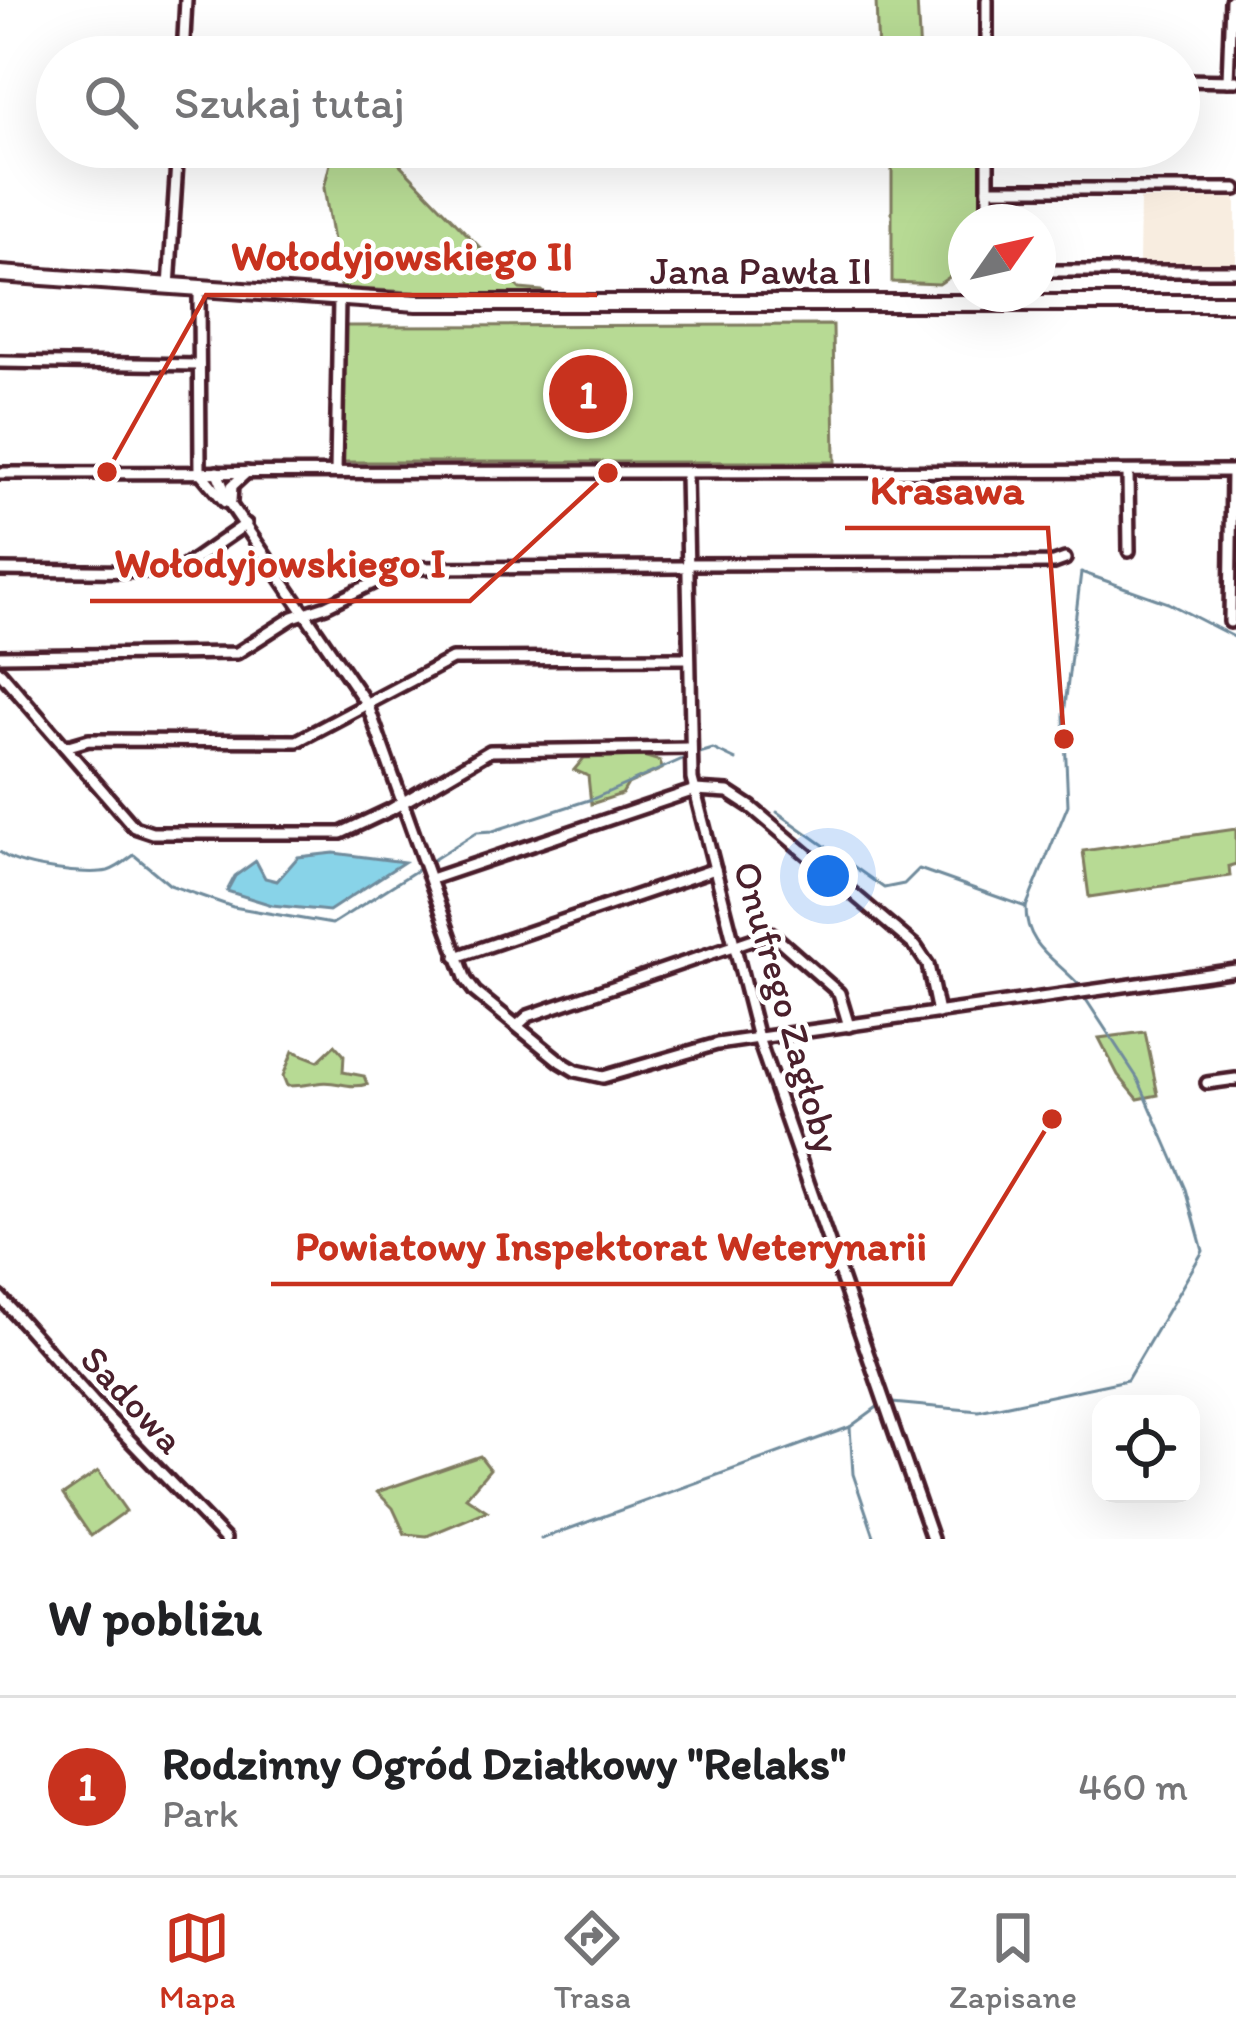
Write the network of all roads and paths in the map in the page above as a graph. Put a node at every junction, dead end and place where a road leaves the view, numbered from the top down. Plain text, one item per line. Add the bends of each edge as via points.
1 (186, 0) edge
2 (987, 0) edge
3 (1231, 0) edge
4 (184, 36) edge
5 (987, 36) edge
6 (1200, 80) edge
7 (1232, 81) edge
8 (177, 168) edge
9 (988, 168) edge
10 (988, 189) junction
11 (1236, 189) edge
12 (988, 204) edge
13 (1056, 271) edge
14 (1236, 272) edge
15 (0, 274) edge
16 (169, 287) junction
17 (199, 290) junction
18 (339, 299) junction
19 (948, 299) edge
20 (1056, 300) edge
21 (1236, 303) edge
22 (0, 362) edge
23 (199, 365) junction
24 (1234, 471) edge
25 (200, 472) junction
26 (217, 472) junction
27 (247, 472) junction
28 (336, 472) junction
29 (1128, 472) junction
30 (0, 473) edge
31 (686, 473) junction
32 (235, 511) junction
33 (246, 524) junction
34 (1129, 551) dead end
35 (1065, 559) dead end
36 (687, 565) junction
37 (0, 570) edge
38 (305, 612) junction
39 (1230, 622) dead end
40 (0, 656) edge
41 (689, 658) junction
42 (0, 672) edge
43 (368, 706) junction
44 (65, 747) junction
45 (691, 753) junction
46 (695, 790) junction
47 (404, 802) junction
48 (715, 869) junction
49 (431, 879) junction
50 (735, 946) junction
51 (456, 956) junction
52 (1236, 970) edge
53 (938, 1013) junction
54 (518, 1025) junction
55 (850, 1026) junction
56 (758, 1038) junction
57 (1236, 1079) edge
58 (1207, 1083) dead end
59 (0, 1297) edge
60 (225, 1539) edge
61 (932, 1539) edge

1 - 4 street
2 - 5 street
3 - 7 street
6 - 7 street
8 - 16 street
9 - 10 street
10 - 11 street
10 - 12 street
13 - 14 street
15 - 16 main road, Jana Pawła II
16 - 17 main road, Jana Pawła II
17 - 18 main road, Jana Pawła II
17 - 23 street
18 - 19 main road, Jana Pawła II
18 - 28 street
20 - 21 main road, Jana Pawła II
22 - 23 street
23 - 25 street
24 - 29 street
24 - 39 street
25 - 26 street
25 - 30 street
25 - 32 street
26 - 27 street
26 - 32 street
27 - 28 street
27 - 32 street via 230,491
28 - 31 street
29 - 31 street
29 - 34 street
31 - 36 street, Onufrego Zagłoby
32 - 33 street
33 - 37 street via 178,570
33 - 38 street
35 - 36 street
36 - 38 street via 404,568
36 - 41 street, Onufrego Zagłoby
38 - 40 street via 223,656
38 - 43 street
41 - 43 street via 452,659
41 - 45 street, Onufrego Zagłoby
42 - 44 street
43 - 44 street via 289,742 89,740
43 - 47 street
44 - 47 street via 134,827 152,833 341,833
45 - 46 street, Onufrego Zagłoby
45 - 47 street via 490,751
46 - 48 street, Onufrego Zagłoby
46 - 49 street
46 - 53 street via 744,802 916,947
47 - 49 street
48 - 50 street, Onufrego Zagłoby
48 - 51 street
49 - 51 street
50 - 54 street
50 - 55 street via 775,934 839,994
50 - 56 street, Onufrego Zagłoby
51 - 54 street via 475,992
52 - 53 street
53 - 55 street
54 - 56 street via 561,1062 595,1077
55 - 56 street
56 - 61 street, Onufrego Zagłoby
57 - 58 street
59 - 60 street, Sadowa

